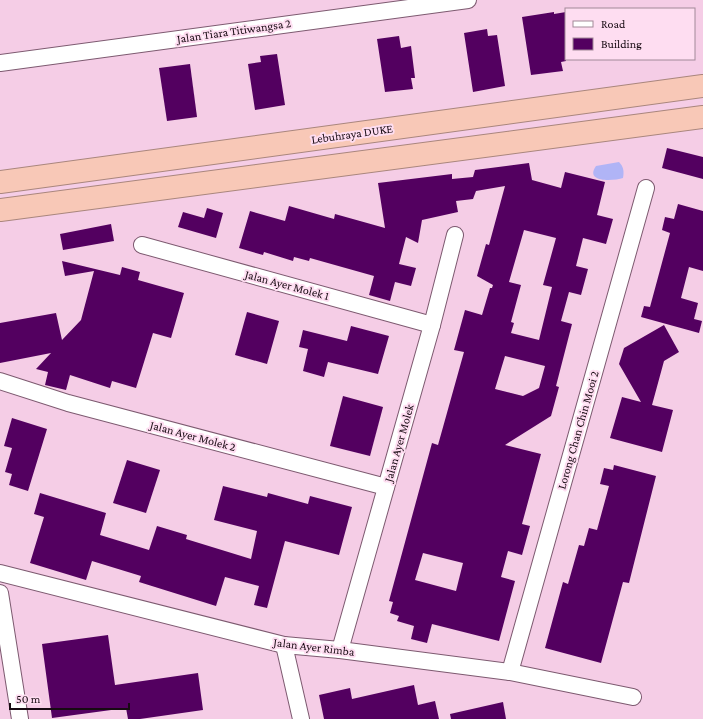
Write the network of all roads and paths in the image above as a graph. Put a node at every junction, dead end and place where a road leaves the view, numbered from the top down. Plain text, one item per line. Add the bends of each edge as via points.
1 (468, 0) edge
2 (0, 63) edge
3 (703, 86) edge
4 (703, 117) edge
5 (0, 182) edge
6 (646, 188) dead end
7 (0, 210) edge
8 (455, 235) dead end
9 (142, 245) dead end
10 (432, 325) junction
11 (0, 381) edge
12 (386, 487) junction
13 (0, 573) edge
14 (0, 593) edge
15 (284, 645) junction
16 (340, 650) junction
17 (510, 672) junction
18 (633, 697) dead end
19 (20, 719) edge
20 (301, 719) edge

1 - 2 street, Jalan Tiara Titiwangsa 2
3 - 5 highway, Lebuhraya DUKE
4 - 7 highway
6 - 17 street, Lorong Chan Chin Mooi 2
8 - 10 street, Jalan Ayer Molek
9 - 10 street, Jalan Ayer Molek 1
10 - 12 street, Jalan Ayer Molek
11 - 12 street, Jalan Ayer Molek 2 via 68,403
12 - 16 street, Jalan Ayer Molek
13 - 15 street, Jalan Ayer Rimba
14 - 19 street
15 - 16 street, Jalan Ayer Rimba
15 - 20 street
16 - 17 street, Jalan Ayer Rimba
17 - 18 street, Jalan Ayer Rimba

